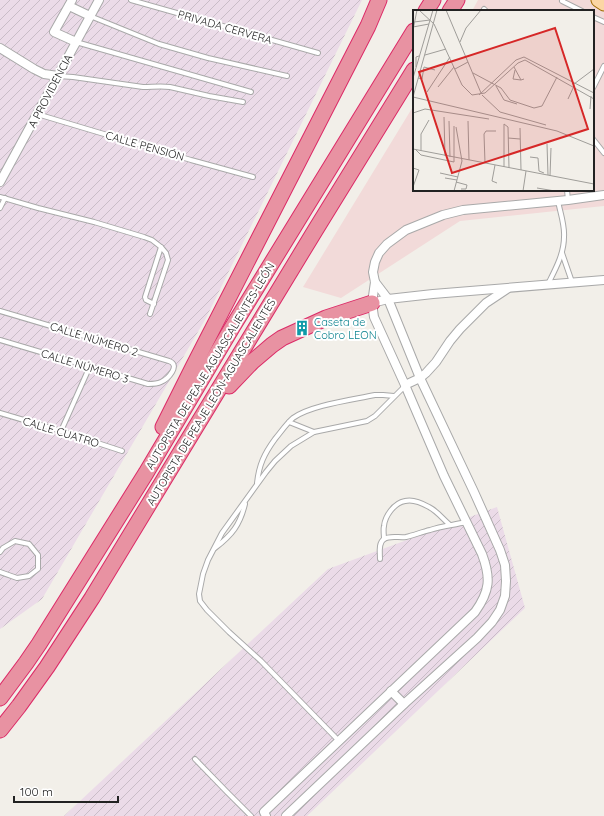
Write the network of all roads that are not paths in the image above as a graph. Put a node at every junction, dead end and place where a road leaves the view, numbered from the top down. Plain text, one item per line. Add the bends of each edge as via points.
1 (99, 0) edge
2 (131, 0) edge
3 (379, 0) edge
4 (433, 0) edge
5 (562, 0) edge
6 (598, 0) edge
7 (71, 3) edge
8 (604, 4) edge
9 (427, 10) edge
10 (580, 10) edge
11 (90, 16) junction
12 (594, 17) edge
13 (604, 22) edge
14 (413, 33) edge
15 (76, 42) junction
16 (0, 48) edge
17 (318, 53) dead end
18 (604, 66) edge
19 (413, 72) edge
20 (58, 76) junction
21 (287, 76) dead end
22 (594, 86) edge
23 (251, 92) dead end
24 (243, 102) dead end
25 (37, 114) junction
26 (594, 140) edge
27 (604, 153) edge
28 (253, 177) dead end
29 (0, 182) edge
30 (566, 191) edge
31 (604, 195) edge
32 (0, 197) edge
33 (5, 198) junction
34 (568, 200) junction
35 (558, 201) junction
36 (0, 208) edge
37 (162, 248) junction
38 (562, 253) junction
39 (604, 280) edge
40 (375, 282) junction
41 (572, 282) junction
42 (548, 285) junction
43 (508, 289) junction
44 (388, 299) junction
45 (372, 302) junction
46 (154, 304) junction
47 (0, 311) edge
48 (150, 314) dead end
49 (0, 340) edge
50 (90, 366) junction
51 (169, 377) joint
52 (420, 378) junction
53 (405, 385) junction
54 (394, 396) junction
55 (0, 413) edge
56 (289, 422) junction
57 (61, 431) junction
58 (314, 432) junction
59 (122, 451) dead end
60 (146, 473) junction
61 (257, 485) junction
62 (245, 501) junction
63 (466, 522) junction
64 (450, 525) junction
65 (384, 539) junction
66 (213, 550) junction
67 (0, 552) edge
68 (380, 559) dead end
69 (0, 572) edge
70 (92, 598) junction
71 (391, 691) junction
72 (0, 698) edge
73 (404, 704) junction
74 (0, 730) edge
75 (338, 740) junction
76 (195, 759) dead end
77 (263, 815) edge
78 (251, 816) edge
79 (286, 816) edge

1 - 11 street, A PROVIDENCIA
2 - 17 lane, PRIVADA CERVERA
3 - 60 highway via 180,392 147,463
4 - 9 highway
5 - 10 lane
6 - 8 main road
7 - 11 street
7 - 15 street via 54,32
11 - 15 street, A PROVIDENCIA
11 - 21 lane via 159,44
12 - 13 lane
14 - 60 highway, AUTOPISTA DE PEAJE AGUASCALIENTES-LEÓN
15 - 20 street, A PROVIDENCIA
15 - 23 lane
16 - 20 street via 44,74
18 - 22 lane
19 - 70 highway, AUTOPISTA DE PEAJE LEÓN-AGUASCALIENTES
20 - 24 lane via 143,87 164,86
20 - 25 street, A PROVIDENCIA
25 - 28 lane, CALLE PENSIÓN
25 - 29 street, A PROVIDENCIA
26 - 27 lane
30 - 34 lane
31 - 34 street
32 - 33 lane
33 - 36 lane
33 - 37 lane via 144,237
34 - 35 street
35 - 38 lane via 564,231
35 - 40 street via 462,210 406,230 379,253 373,272
37 - 46 lane via 168,260
37 - 46 lane via 145,297
38 - 41 lane
38 - 42 lane
39 - 41 street
40 - 44 street
40 - 45 street
41 - 42 street
42 - 43 street
43 - 44 street
43 - 52 street via 486,303 460,329
44 - 45 street
44 - 52 street
45 - 53 street via 374,317
45 - 70 highway via 326,318 282,338 243,370 226,389 116,569
46 - 48 lane
47 - 51 lane, CALLE NÚMERO 2 via 172,362 174,368
49 - 50 lane, CALLE NÚMERO 3
50 - 51 lane, CALLE NÚMERO 3 via 148,384 158,384
50 - 57 lane
52 - 53 street
52 - 73 street via 500,550 505,565 506,581 505,596 492,622
53 - 54 lane
53 - 63 street
54 - 56 lane via 375,396 322,406 302,412
54 - 58 lane via 367,421
55 - 57 lane, CALLE CUATRO
56 - 58 lane
56 - 61 lane via 265,454 258,472
57 - 59 lane, CALLE CUATRO
58 - 61 lane via 291,446 275,461
60 - 72 highway, AUTOPISTA DE PEAJE AGUASCALIENTES-LEÓN via 39,644
61 - 62 lane
62 - 66 lane
62 - 66 lane via 242,516 234,531
63 - 64 lane
63 - 71 street via 487,567 488,579 484,598 475,612
64 - 65 lane via 405,537
64 - 65 lane via 430,507 418,502 404,501 387,515
65 - 68 lane via 379,548
66 - 75 lane via 200,587 200,601 203,606 262,661
67 - 69 lane via 15,541 29,544 38,555 38,569 29,576 17,578
70 - 74 highway, AUTOPISTA DE PEAJE LEÓN-AGUASCALIENTES via 47,667
71 - 73 street
71 - 75 street
73 - 79 street
75 - 77 street
76 - 78 lane

